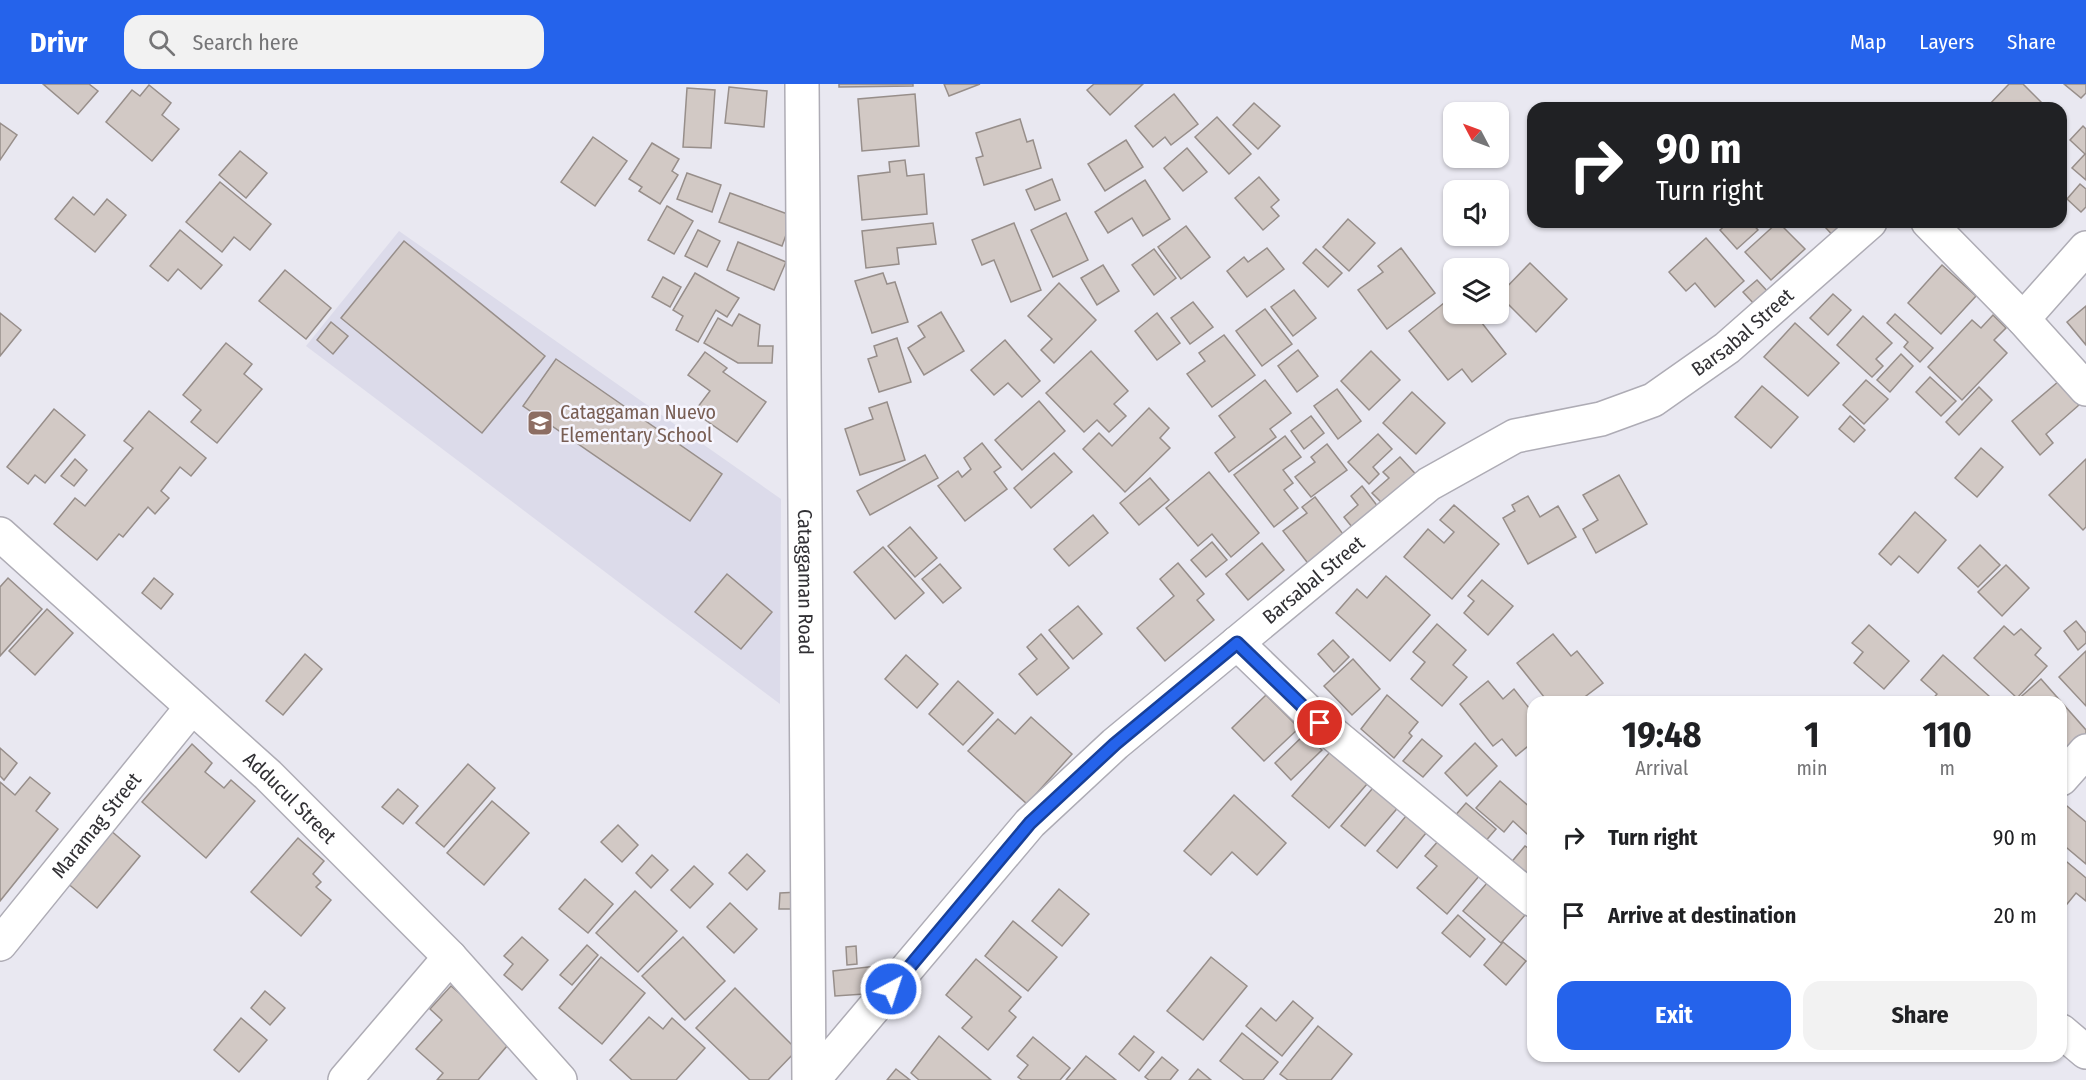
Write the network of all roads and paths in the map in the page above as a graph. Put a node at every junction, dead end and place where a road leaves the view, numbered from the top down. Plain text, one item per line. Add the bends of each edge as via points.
1 (802, 84) edge
2 (1863, 228) edge
3 (1934, 228) edge
4 (2086, 248) edge
5 (2023, 318) junction
6 (2086, 389) edge
7 (0, 534) edge
8 (1237, 643) junction
9 (192, 707) junction
10 (2086, 752) edge
11 (2067, 773) edge
12 (1527, 895) edge
13 (0, 944) edge
14 (450, 957) junction
15 (2067, 1036) edge
16 (2086, 1052) edge
17 (345, 1080) edge
18 (560, 1080) edge
19 (811, 1080) edge

1 - 19 street, Cataggaman Road
2 - 8 street, Barsabal Street via 1727,348 1653,400 1601,419 1515,436 1473,458 1429,484
3 - 5 street
4 - 5 street
5 - 6 street
7 - 9 street, Adducul Street
8 - 12 street via 1320,723
8 - 19 street, Barsabal Street via 1115,744 1030,823
9 - 13 street, Maramag Street
9 - 14 street, Adducul Street via 268,775
10 - 11 street
14 - 17 street
14 - 18 street, Adducul Street
15 - 16 street

